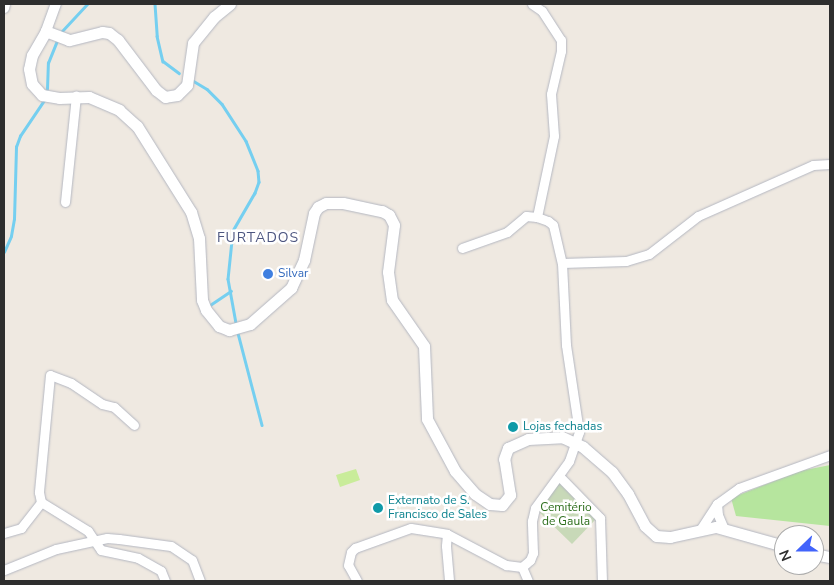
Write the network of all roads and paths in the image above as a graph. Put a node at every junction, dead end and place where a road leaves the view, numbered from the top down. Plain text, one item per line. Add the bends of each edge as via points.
1 (6, 4) edge
2 (56, 4) edge
3 (230, 4) edge
4 (532, 4) edge
5 (4, 8) edge
6 (46, 30) junction
7 (76, 96) junction
8 (830, 164) edge
9 (65, 202) dead end
10 (537, 217) junction
11 (462, 248) dead end
12 (562, 263) junction
13 (134, 426) dead end
14 (576, 442) junction
15 (830, 455) edge
16 (560, 476) junction
17 (42, 502) junction
18 (717, 504) junction
19 (724, 529) junction
20 (700, 530) junction
21 (4, 533) edge
22 (447, 534) junction
23 (94, 541) junction
24 (774, 543) edge
25 (522, 566) junction
26 (4, 570) edge
27 (165, 581) edge
28 (200, 581) edge
29 (357, 581) edge
30 (450, 581) edge
31 (528, 581) edge
32 (602, 581) edge

1 - 5 street
2 - 6 street
3 - 6 main road via 214,17 193,44 187,85 182,92 171,97 165,97 156,90 109,33 69,40
4 - 10 street via 542,11 561,40 551,94 554,136
6 - 7 main road via 29,62 32,84 36,91 50,97
7 - 9 street
7 - 14 main road via 89,97 129,118 141,131 184,199 196,225 202,300 219,326 229,330 241,328 260,317 291,288 304,260 318,207 326,203 343,203 386,212 394,225 388,272 392,300 424,346 427,419 462,480 479,498 495,506 507,501 510,495 504,459 508,448 538,437 562,437
8 - 12 street via 813,165 698,216 650,254 620,262
10 - 11 street via 526,216 507,232
10 - 12 street via 553,225
12 - 14 street via 566,345 578,419
13 - 17 street via 114,407 102,404 70,383 50,375 39,482
14 - 16 street
14 - 20 main road via 612,472 645,526 656,536 670,537
15 - 18 street via 739,488
16 - 25 street via 533,514 533,553
16 - 32 street via 600,518
17 - 21 street via 21,528
17 - 23 street via 83,528
18 - 19 street
18 - 20 street
19 - 20 main road
19 - 24 main road
22 - 25 street via 506,565
22 - 29 street via 411,528 355,548 348,557 348,565
22 - 30 street
23 - 26 street via 56,549
23 - 27 street via 101,550 138,558 156,566 162,571
23 - 28 street via 119,539 171,546 192,560
25 - 31 street

